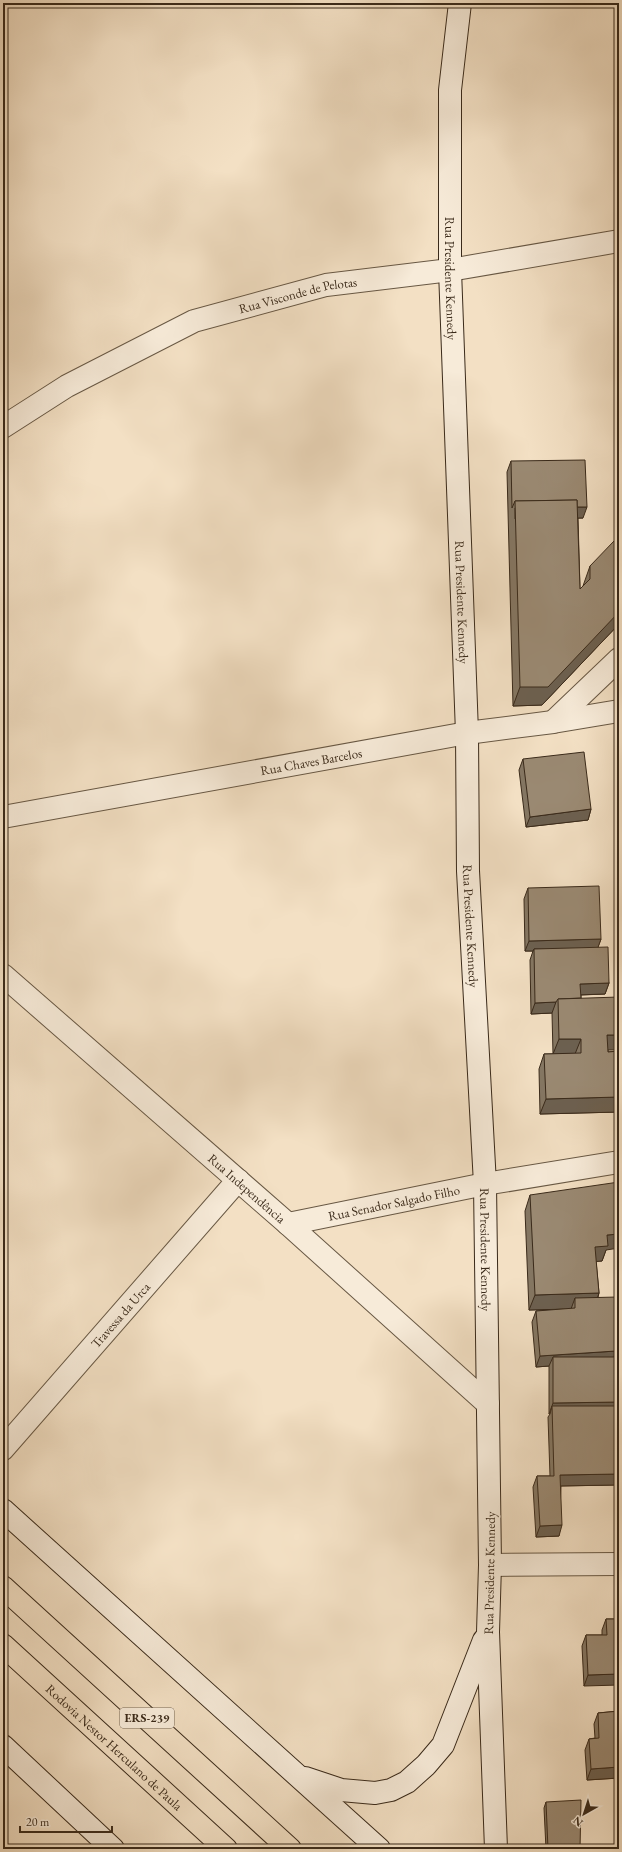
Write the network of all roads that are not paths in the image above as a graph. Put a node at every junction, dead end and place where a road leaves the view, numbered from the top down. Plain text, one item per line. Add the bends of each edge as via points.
1 (460, 3) edge
2 (619, 241) edge
3 (450, 270) junction
4 (3, 427) edge
5 (619, 659) edge
6 (619, 711) edge
7 (553, 722) junction
8 (467, 733) junction
9 (3, 817) edge
10 (3, 975) edge
11 (619, 1162) edge
12 (238, 1180) junction
13 (485, 1184) junction
14 (288, 1224) junction
15 (488, 1404) junction
16 (3, 1449) edge
17 (3, 1510) edge
18 (619, 1564) edge
19 (490, 1565) junction
20 (3, 1587) edge
21 (488, 1632) junction
22 (3, 1645) edge
23 (3, 1746) edge
24 (296, 1775) junction
25 (113, 1849) edge
26 (226, 1849) edge
27 (290, 1849) edge
28 (379, 1849) edge
29 (496, 1849) edge

1 - 3 street, Rua Presidente Kennedy via 450,90
2 - 3 street, Rua Visconde de Pelotas
3 - 4 street, Rua Visconde de Pelotas via 326,285 194,321 67,386
3 - 8 street, Rua Presidente Kennedy
5 - 7 street
6 - 7 street, Rua Chaves Barcelos
7 - 8 street, Rua Chaves Barcelos
8 - 9 street, Rua Chaves Barcelos
8 - 13 street, Rua Presidente Kennedy via 468,871
10 - 12 street, Rua Independência
11 - 13 street, Rua Senador Salgado Filho
12 - 14 street, Rua Independência
12 - 16 street, Travessa da Urca
13 - 14 street, Rua Senador Salgado Filho
13 - 15 street, Rua Presidente Kennedy
14 - 15 street, Rua Independência
15 - 19 street, Rua Presidente Kennedy
17 - 24 street
18 - 19 street
19 - 21 street, Rua Presidente Kennedy
20 - 27 highway, ERS-239
21 - 24 street via 442,1745 426,1765 407,1782 391,1790 375,1793 341,1790
21 - 29 street, Rua Presidente Kennedy
22 - 26 highway, Rodovia Nestor Herculano de Paula / ERS-239
23 - 25 street
24 - 28 street

